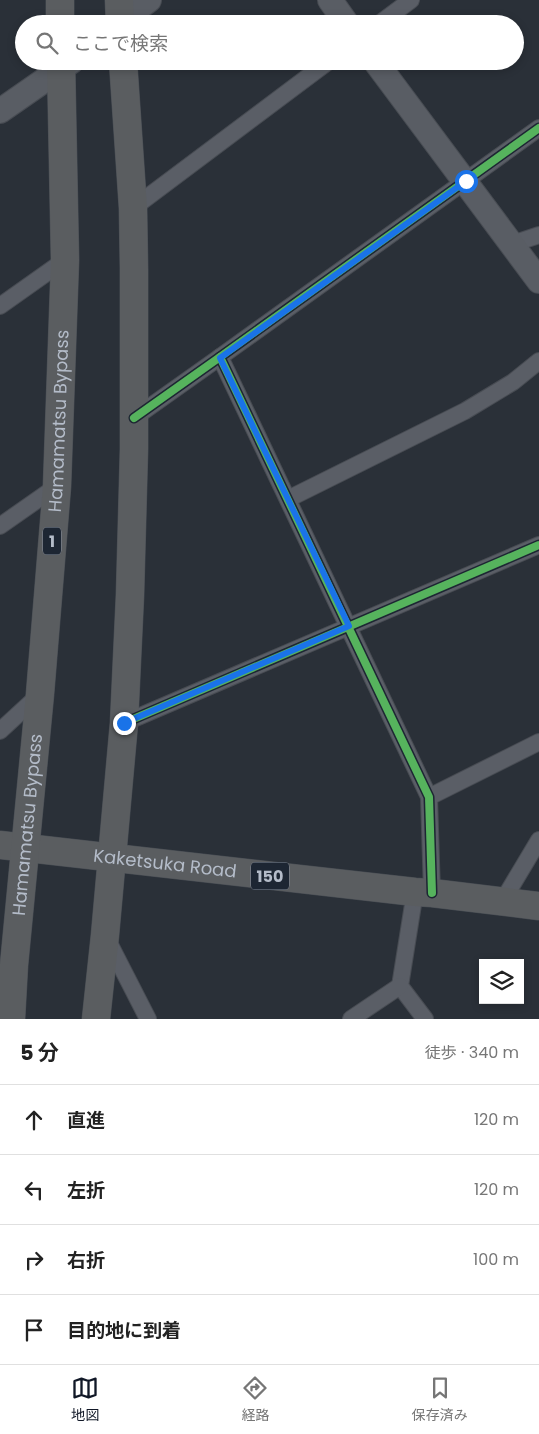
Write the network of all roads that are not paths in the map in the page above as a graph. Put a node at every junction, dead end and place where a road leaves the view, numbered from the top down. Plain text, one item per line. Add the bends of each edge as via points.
1 (60, 0) edge
2 (149, 0) edge
3 (330, 0) edge
4 (411, 0) edge
5 (60, 15) edge
6 (123, 15) edge
7 (341, 15) edge
8 (392, 15) edge
9 (57, 70) edge
10 (65, 70) edge
11 (124, 70) edge
12 (317, 70) edge
13 (383, 70) edge
14 (0, 111) edge
15 (539, 128) edge
16 (466, 181) junction
17 (133, 208) junction
18 (539, 235) edge
19 (512, 244) junction
20 (65, 260) junction
21 (539, 281) edge
22 (0, 306) edge
23 (220, 358) junction
24 (539, 361) edge
25 (134, 418) junction
26 (57, 486) junction
27 (288, 499) junction
28 (0, 526) edge
29 (539, 545) edge
30 (349, 626) junction
31 (40, 694) junction
32 (124, 723) junction
33 (0, 731) edge
34 (539, 742) edge
35 (429, 797) junction
36 (539, 840) edge
37 (13, 847) edge
38 (111, 858) junction
39 (424, 893) junction
40 (502, 902) junction
41 (539, 906) edge
42 (106, 934) junction
43 (7, 968) edge
44 (400, 986) junction
45 (11, 1019) edge
46 (96, 1019) edge
47 (148, 1019) edge
48 (351, 1019) edge
49 (426, 1019) edge

1 - 5 highway
2 - 6 street
3 - 7 street
4 - 8 street
9 - 14 street
10 - 20 highway, Hamamatsu Bypass / 1
11 - 17 highway
12 - 17 street
13 - 16 street
15 - 16 street
16 - 19 street
16 - 23 street
17 - 25 highway
18 - 19 street
19 - 21 street
20 - 22 street
20 - 26 highway, Hamamatsu Bypass / 1
23 - 25 street
23 - 27 street
24 - 27 street via 513,382 465,411
25 - 32 highway
26 - 28 street
26 - 31 highway, Hamamatsu Bypass / 1
27 - 30 street
29 - 30 street
30 - 32 street
30 - 35 street
31 - 33 street
31 - 37 highway, Hamamatsu Bypass / 1
32 - 38 highway
34 - 35 street
35 - 39 street
36 - 40 street
37 - 38 highway, Kaketsuka Road / 150
37 - 43 highway, Hamamatsu Bypass / 1
38 - 39 highway, Kaketsuka Road / 150
38 - 42 highway
39 - 40 highway, Kaketsuka Road / 150
39 - 44 street
40 - 41 highway, Kaketsuka Road / 150
42 - 46 highway
42 - 47 street
43 - 45 highway, Hamamatsu Bypass / 1
44 - 48 street
44 - 49 street

